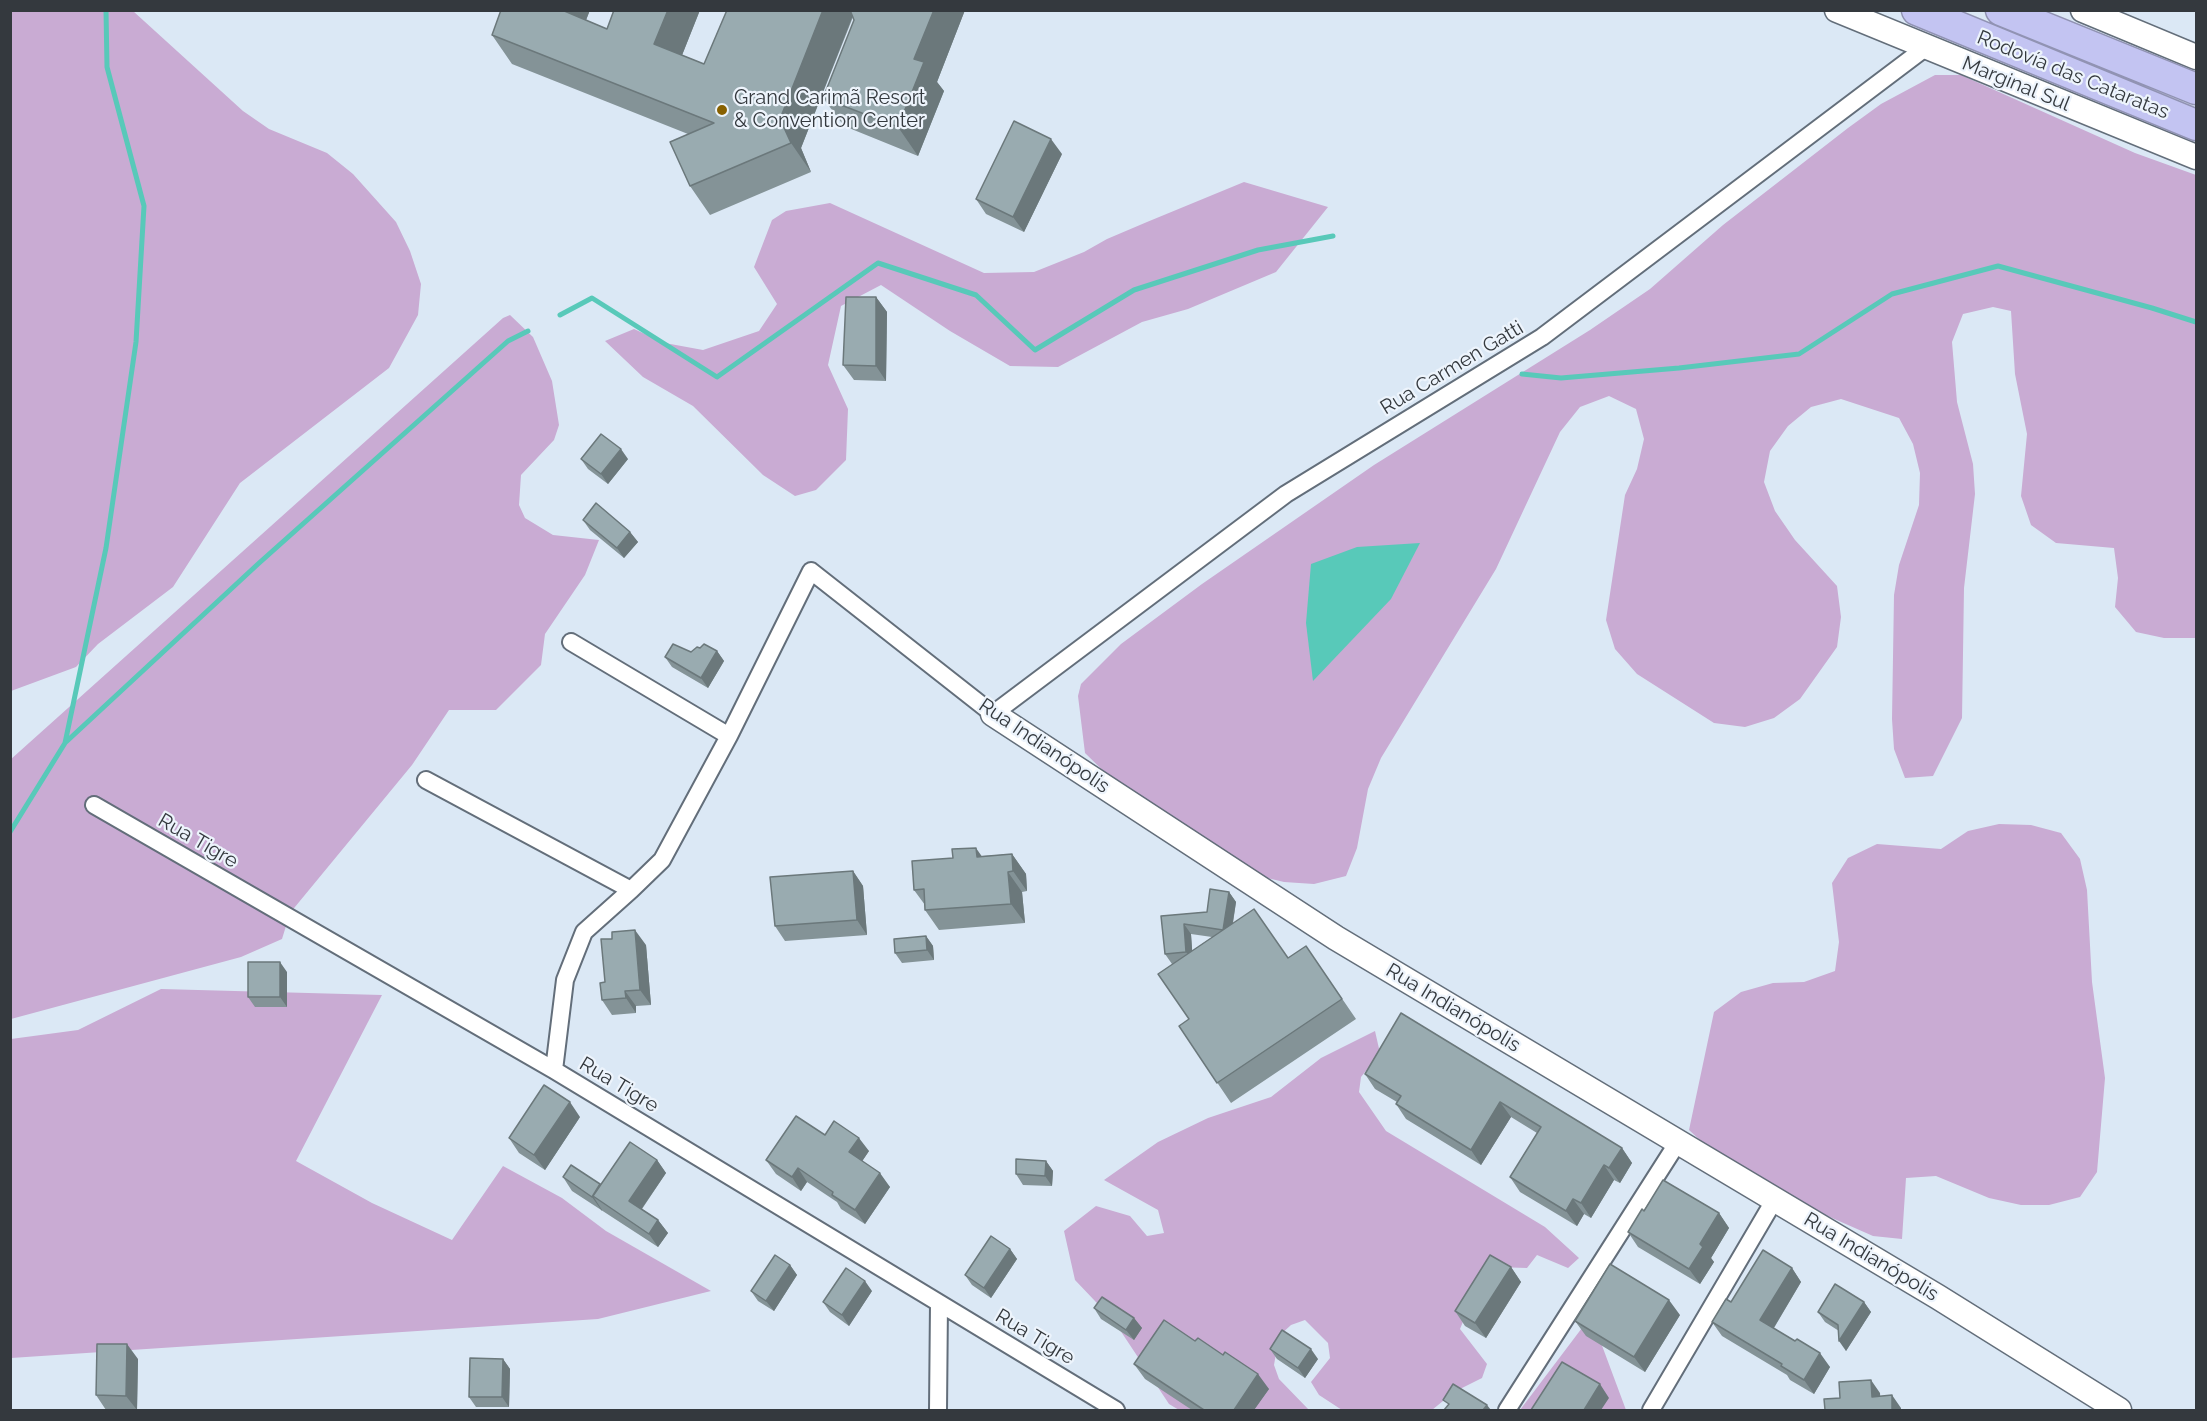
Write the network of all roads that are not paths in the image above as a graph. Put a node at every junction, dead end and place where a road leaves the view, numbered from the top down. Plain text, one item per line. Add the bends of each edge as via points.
1 (1837, 10) edge
2 (1917, 10) edge
3 (2001, 10) edge
4 (2083, 10) edge
5 (1925, 48) junction
6 (2196, 57) edge
7 (2196, 89) edge
8 (2194, 145) edge
9 (572, 642) dead end
10 (993, 714) junction
11 (729, 736) junction
12 (426, 780) dead end
13 (94, 805) dead end
14 (631, 890) junction
15 (554, 1070) junction
16 (1678, 1142) junction
17 (1774, 1199) junction
18 (939, 1303) junction
19 (2113, 1409) edge
20 (939, 1410) edge
21 (1116, 1410) edge
22 (1507, 1410) edge
23 (1651, 1410) edge

1 - 5 street, Marginal Sul
2 - 8 highway, Rodovía das Cataratas
3 - 7 highway, Rodovía das Cataratas
4 - 6 street
5 - 8 street, Marginal Sul
5 - 10 street, Rua Carmen Gatti via 1542,337 1286,494
9 - 11 street
10 - 11 street, Rua Indianópolis via 812,571
10 - 16 street, Rua Indianópolis via 1336,938
11 - 14 street via 662,860
12 - 14 street
13 - 15 street, Rua Tigre
14 - 15 street via 584,932 565,980
15 - 18 street, Rua Tigre
16 - 17 street, Rua Indianópolis
16 - 22 street
17 - 19 street, Rua Indianópolis via 1938,1297
17 - 23 street
18 - 20 street
18 - 21 street, Rua Tigre

